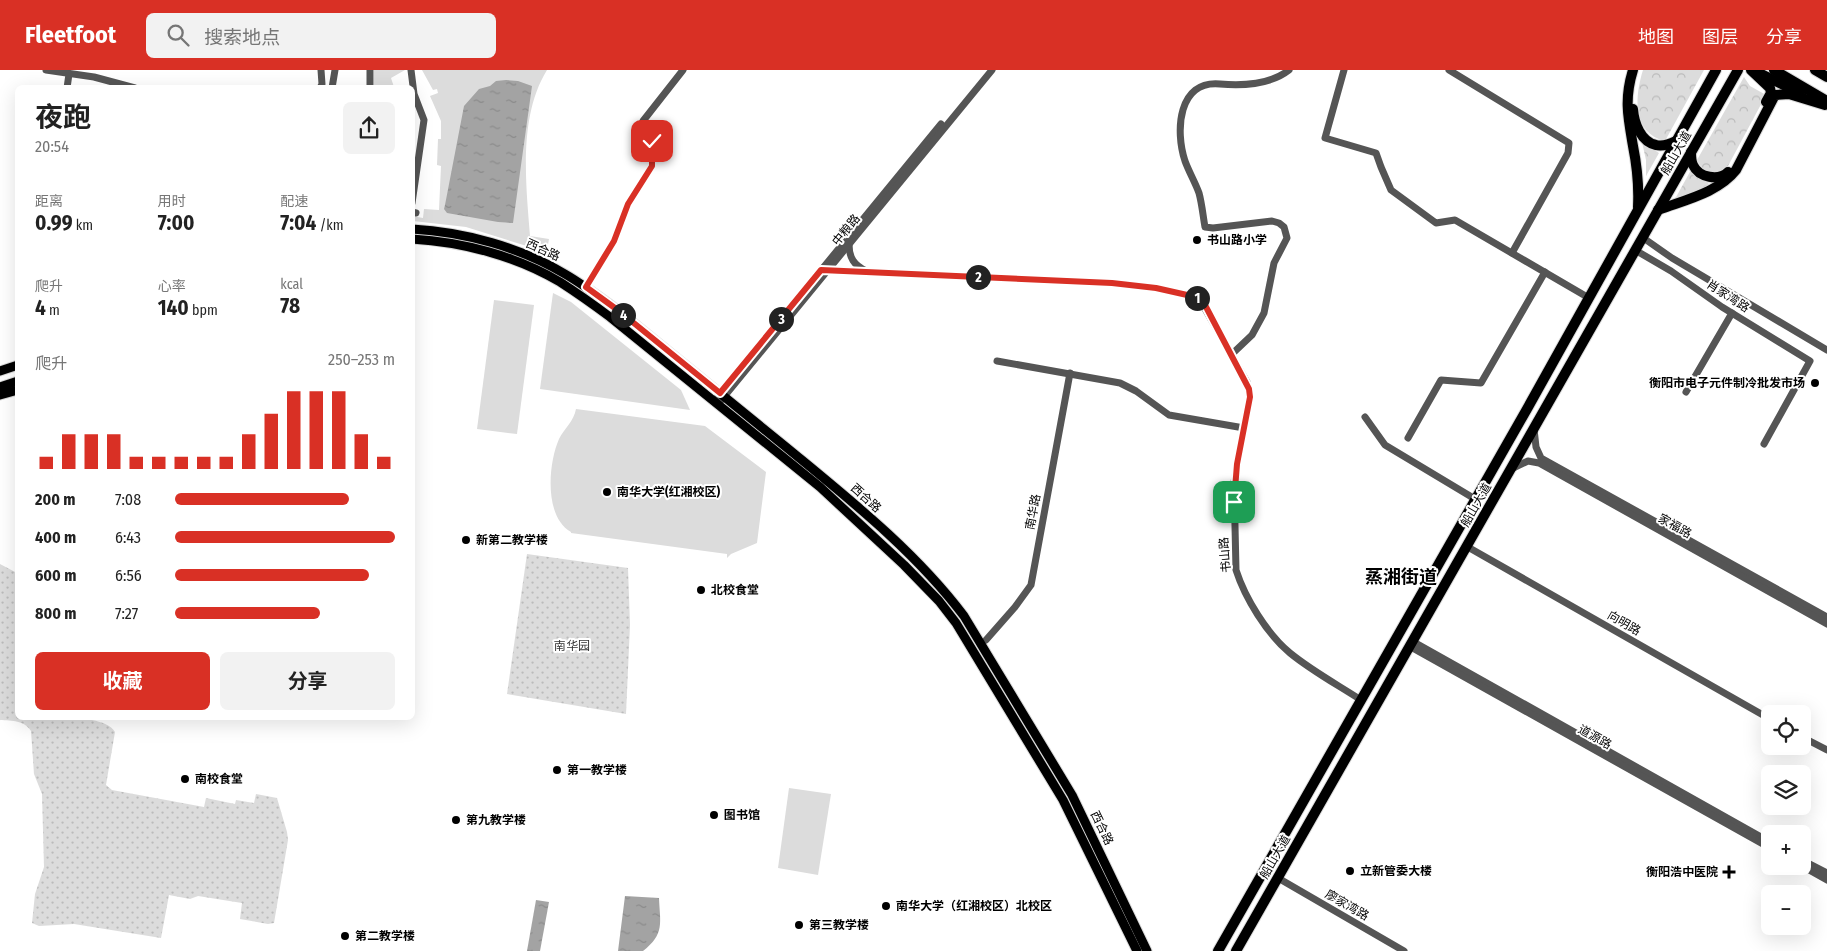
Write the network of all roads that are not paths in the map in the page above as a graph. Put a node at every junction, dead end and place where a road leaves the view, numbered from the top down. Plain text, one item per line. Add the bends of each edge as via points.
1 (46, 70) edge
2 (321, 70) edge
3 (335, 70) edge
4 (370, 70) edge
5 (411, 70) edge
6 (683, 70) edge
7 (986, 70) edge
8 (992, 70) edge
9 (1290, 70) edge
10 (1344, 70) edge
11 (1448, 70) edge
12 (1633, 70) edge
13 (1638, 70) edge
14 (1716, 70) edge
15 (1738, 70) edge
16 (1752, 70) edge
17 (1774, 70) edge
18 (1815, 70) edge
19 (69, 74) junction
20 (1827, 77) edge
21 (67, 85) edge
22 (124, 85) edge
23 (322, 85) edge
24 (332, 85) edge
25 (370, 85) edge
26 (413, 85) edge
27 (415, 97) edge
28 (1826, 104) edge
29 (1676, 141) junction
30 (1691, 152) junction
31 (415, 178) edge
32 (1638, 210) junction
33 (1658, 210) junction
34 (415, 230) edge
35 (1642, 237) junction
36 (415, 239) edge
37 (849, 244) junction
38 (1635, 250) junction
39 (1512, 252) junction
40 (824, 270) junction
41 (869, 272) junction
42 (1545, 272) junction
43 (586, 287) junction
44 (1589, 298) junction
45 (1732, 313) junction
46 (1827, 350) edge
47 (1232, 354) junction
48 (997, 361) dead end
49 (15, 366) edge
50 (0, 370) edge
51 (1070, 373) junction
52 (15, 377) edge
53 (0, 381) edge
54 (15, 382) edge
55 (0, 387) edge
56 (15, 391) edge
57 (1686, 392) dead end
58 (0, 395) edge
59 (719, 399) junction
60 (1365, 417) dead end
61 (1534, 427) junction
62 (1244, 428) junction
63 (1408, 438) dead end
64 (1764, 444) dead end
65 (1511, 469) junction
66 (1475, 499) junction
67 (1466, 546) junction
68 (1827, 617) edge
69 (1827, 624) edge
70 (986, 640) dead end
71 (1411, 644) junction
72 (1361, 700) junction
73 (1761, 714) edge
74 (1811, 742) edge
75 (1827, 750) edge
76 (1761, 837) edge
77 (1761, 843) edge
78 (1811, 865) edge
79 (1811, 871) edge
80 (1827, 874) edge
81 (1278, 878) junction
82 (1827, 880) edge
83 (1137, 951) edge
84 (1147, 951) edge
85 (1218, 951) edge
86 (1236, 951) edge
87 (1404, 951) edge

1 - 19 street
2 - 23 street
3 - 24 street
4 - 25 street
5 - 26 street
6 - 43 street via 643,121 640,131 652,141 652,166 628,204 614,241
7 - 40 street, 中粮路
8 - 37 street, 中粮路
9 - 47 street via 1264,82 1203,84 1186,100 1182,114 1185,160 1198,192 1205,227 1272,222 1279,223 1287,234 1274,263 1264,313 1252,335
10 - 39 street via 1325,138 1376,153 1391,190 1436,223 1455,220
11 - 39 street via 1568,143 1568,153
12 - 32 highway via 1627,111 1639,186
13 - 29 highway via 1633,99 1637,127 1655,145 1664,146
14 - 29 highway, 船山大道
15 - 30 highway, 船山大道
16 - 28 highway
16 - 30 highway via 1771,93 1729,172 1718,178 1700,172 1692,165
17 - 28 highway
18 - 20 highway
19 - 21 street
19 - 22 street
27 - 31 street via 424,120
28 - 33 highway via 1789,94 1776,95 1729,179 1715,188
29 - 32 highway, 船山大道
30 - 33 highway, 船山大道
32 - 44 highway, 船山大道
33 - 35 highway, 船山大道
34 - 43 main road, 西合路 via 455,234 514,250
35 - 38 highway, 船山大道
35 - 46 street
36 - 59 main road, 西合路 via 452,243 484,251 559,282
37 - 40 street, 中粮路
37 - 41 street via 852,260
38 - 45 street, 肖家湾路
38 - 61 highway, 船山大道
39 - 42 street
40 - 41 street, 书山路
40 - 59 street, 中粮路
41 - 47 street, 书山路 via 1112,283 1164,289 1200,300
42 - 44 street
42 - 63 street via 1481,383 1441,380
43 - 59 main road, 西合路 via 619,311
44 - 66 highway, 船山大道
45 - 57 street
45 - 64 street, 肖家湾路 via 1810,361
47 - 62 street, 书山路 via 1249,389
48 - 51 street
49 - 50 main road
51 - 62 street via 1120,383 1168,415
51 - 70 street, 南华路 via 1031,585
52 - 53 main road
54 - 55 main road
56 - 58 main road
59 - 83 main road, 西合路 via 904,565 956,623 1063,800
59 - 84 main road, 西合路 via 857,506 948,595 964,616 1072,795
60 - 66 street via 1385,445
61 - 65 highway, 船山大道
61 - 68 street, 家福路 via 1541,458
62 - 72 street, 书山路 via 1234,489 1239,579 1272,635 1290,653
65 - 67 highway, 船山大道
65 - 69 street, 家福路 via 1528,461 1539,463
66 - 72 highway, 船山大道
67 - 71 highway, 船山大道
67 - 73 street, 向明路
71 - 76 street, 道源路
71 - 77 street, 道源路
71 - 81 highway, 船山大道
72 - 85 highway, 船山大道
74 - 75 street
78 - 80 street
79 - 82 street
81 - 86 highway, 船山大道
81 - 87 street, 廖家湾路

